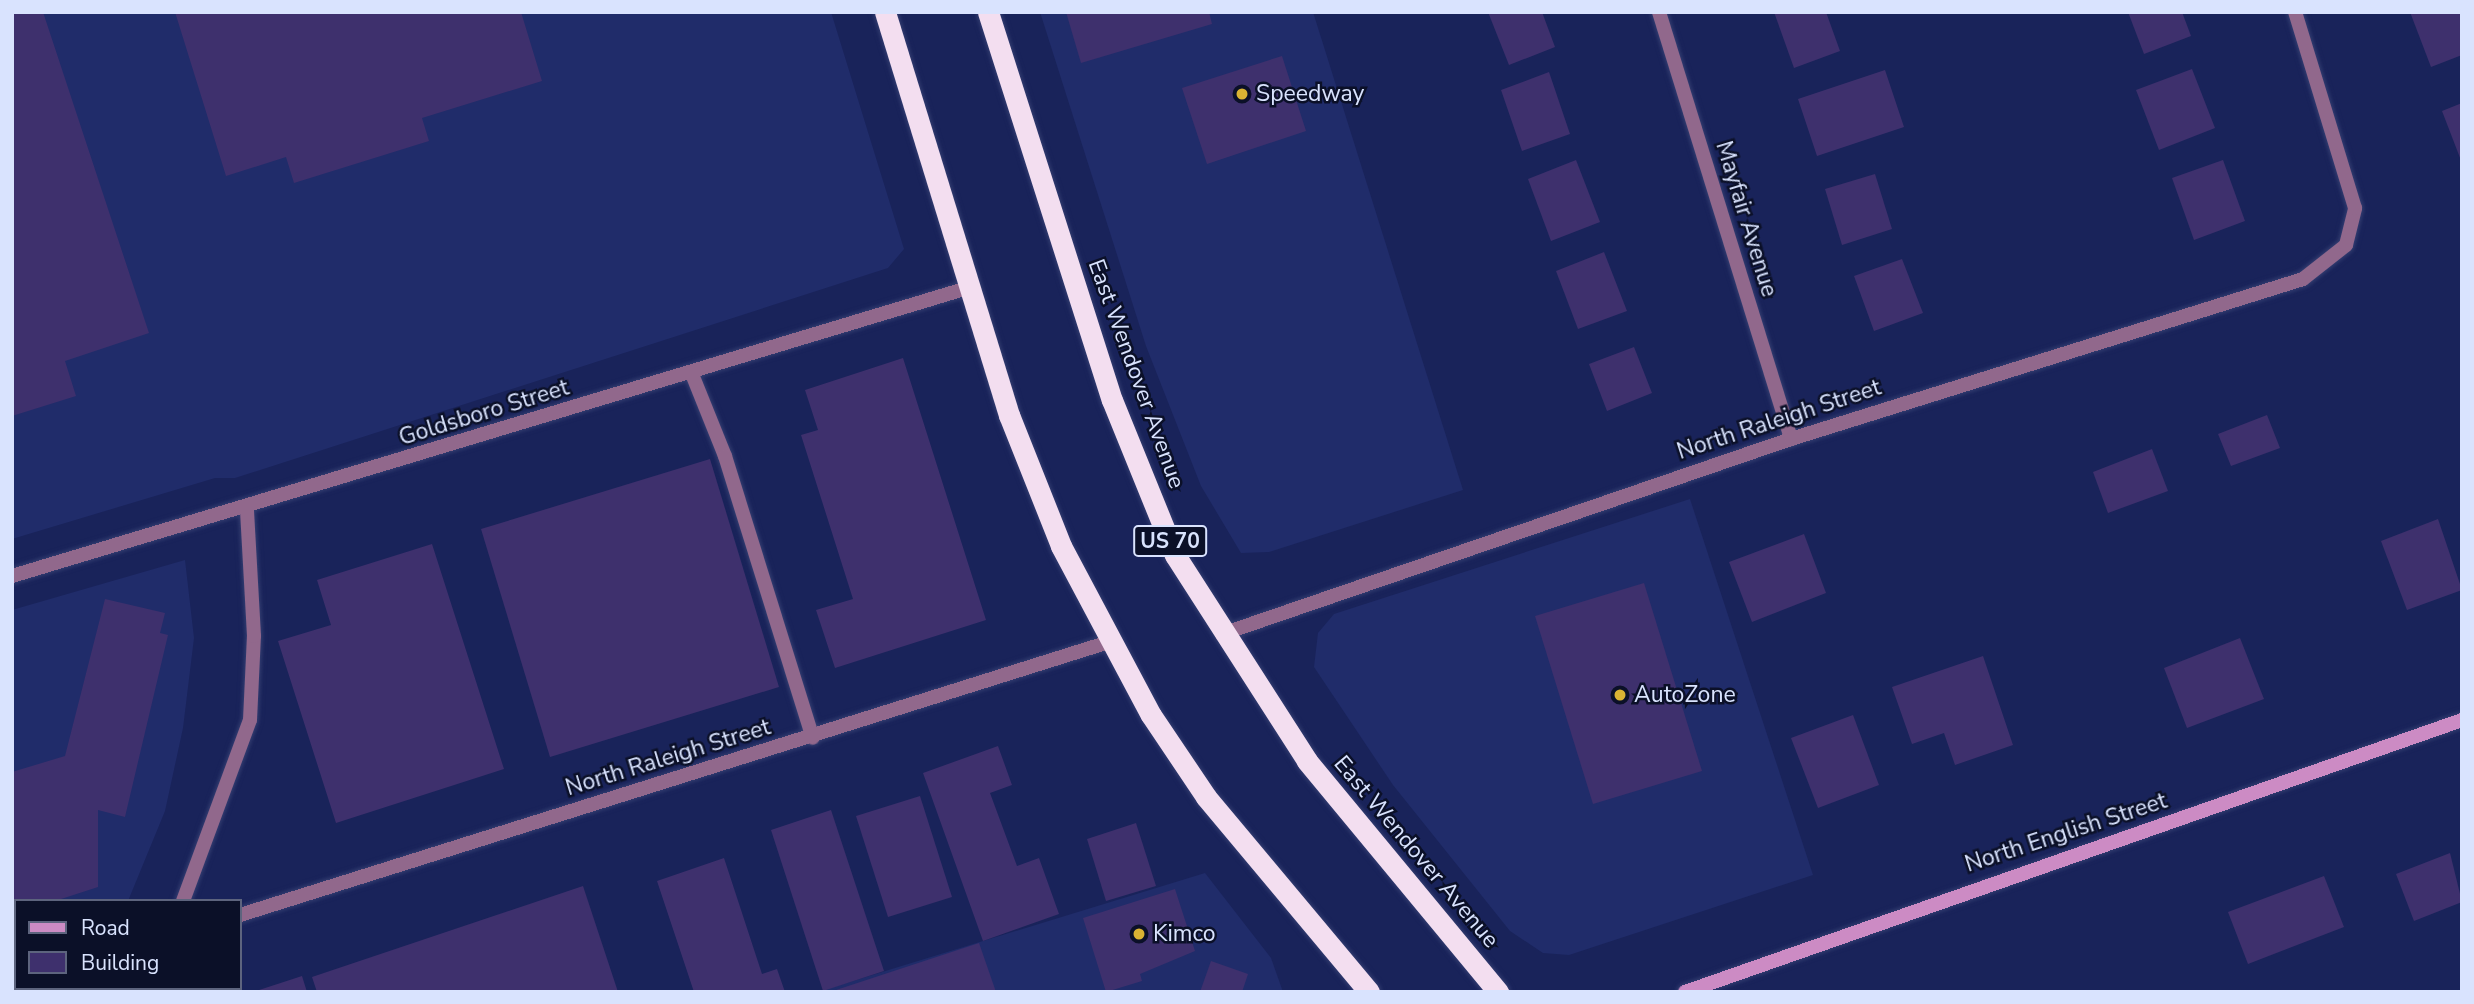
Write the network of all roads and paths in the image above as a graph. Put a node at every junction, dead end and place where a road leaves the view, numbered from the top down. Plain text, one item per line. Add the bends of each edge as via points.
1 (885, 12) edge
2 (988, 12) edge
3 (1659, 12) edge
4 (2295, 12) edge
5 (968, 288) junction
6 (692, 374) junction
7 (1790, 439) junction
8 (247, 510) junction
9 (12, 576) edge
10 (1222, 634) junction
11 (1109, 642) junction
12 (2462, 720) edge
13 (813, 738) junction
14 (184, 899) edge
15 (242, 914) edge
16 (1369, 992) edge
17 (1498, 992) edge
18 (1685, 992) edge

1 - 5 highway
2 - 10 highway, East Wendover Avenue / US 70 via 1112,400 1175,555
3 - 7 street, Mayfair Avenue
4 - 7 street, North Raleigh Street via 2355,208 2346,245 2303,279
5 - 6 street, Goldsboro Street
5 - 11 highway via 1034,480
6 - 8 street, Goldsboro Street
6 - 13 street via 725,456
7 - 10 street, North Raleigh Street
8 - 9 street, Goldsboro Street
8 - 14 street via 254,636 250,720
10 - 17 highway, East Wendover Avenue / US 70 via 1307,761
11 - 13 street, North Raleigh Street
11 - 16 highway via 1206,797
12 - 18 street, North English Street
13 - 15 street, North Raleigh Street

